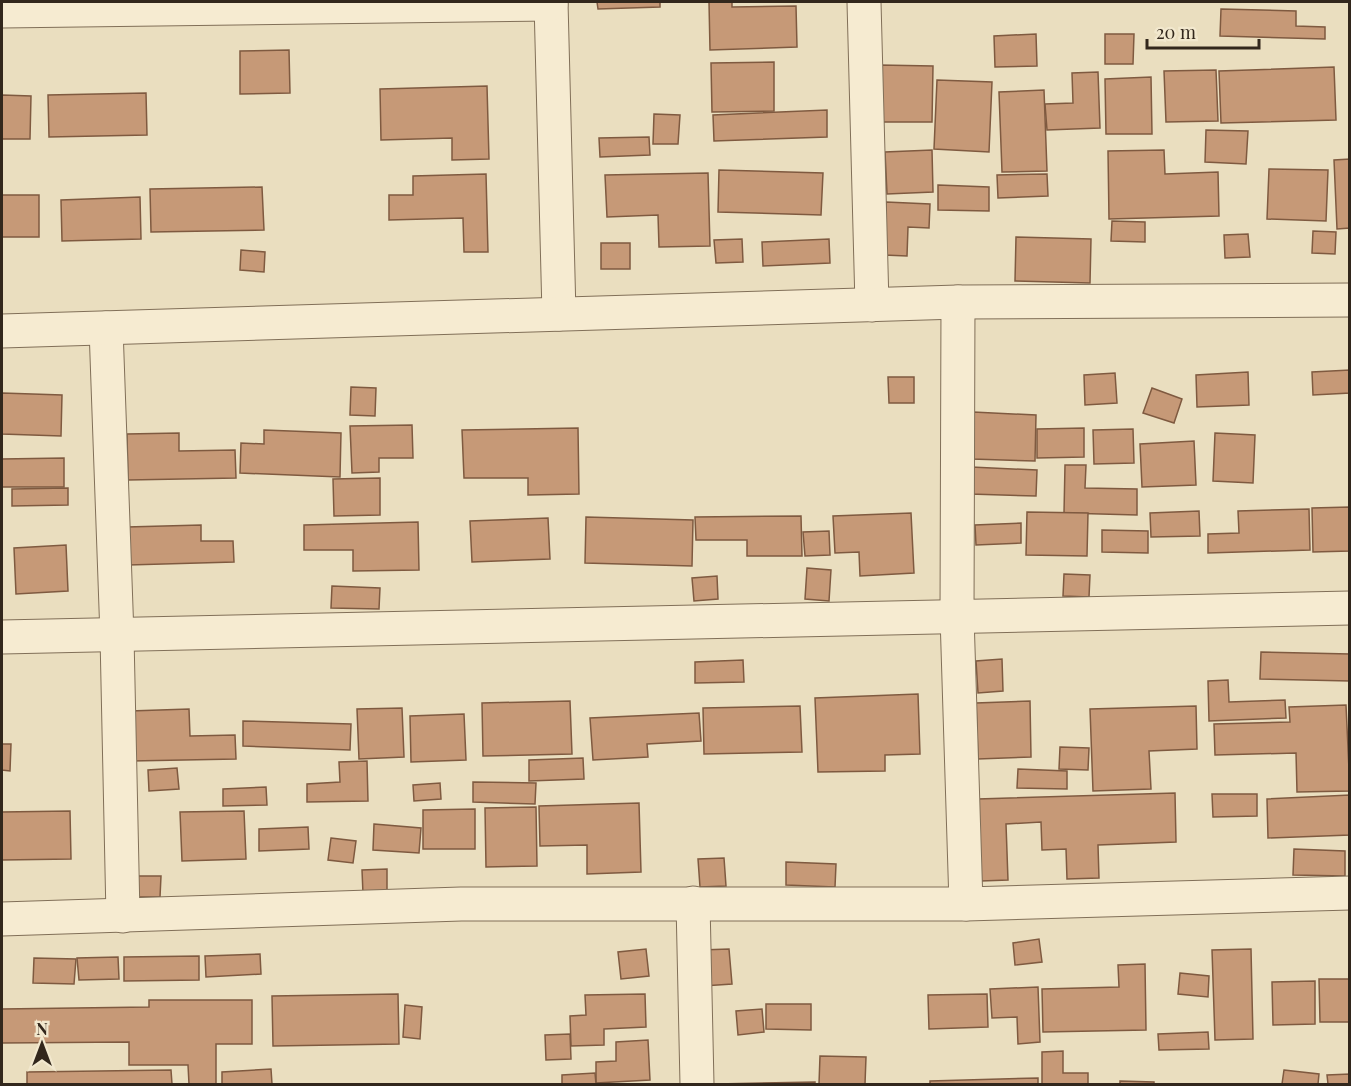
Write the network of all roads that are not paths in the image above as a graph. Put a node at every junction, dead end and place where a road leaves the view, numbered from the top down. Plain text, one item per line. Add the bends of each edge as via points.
1 (864, 2) edge
2 (551, 3) edge
3 (2, 11) edge
4 (1350, 300) edge
5 (958, 302) junction
6 (872, 305) junction
7 (559, 314) junction
8 (106, 328) junction
9 (2, 331) edge
10 (1350, 608) edge
11 (957, 616) junction
12 (117, 636) junction
13 (2, 637) edge
14 (1350, 893) edge
15 (693, 903) junction
16 (966, 904) junction
17 (123, 916) junction
18 (2, 919) edge
19 (698, 1084) edge

1 - 6 street
2 - 3 street
2 - 7 street
4 - 5 street
5 - 6 street
5 - 11 street
6 - 7 street
7 - 8 street
8 - 9 street
8 - 12 street
10 - 11 street
11 - 12 street
11 - 16 street
12 - 13 street
12 - 17 street
14 - 16 street
15 - 16 street
15 - 17 street via 460,904
15 - 19 street
17 - 18 street

